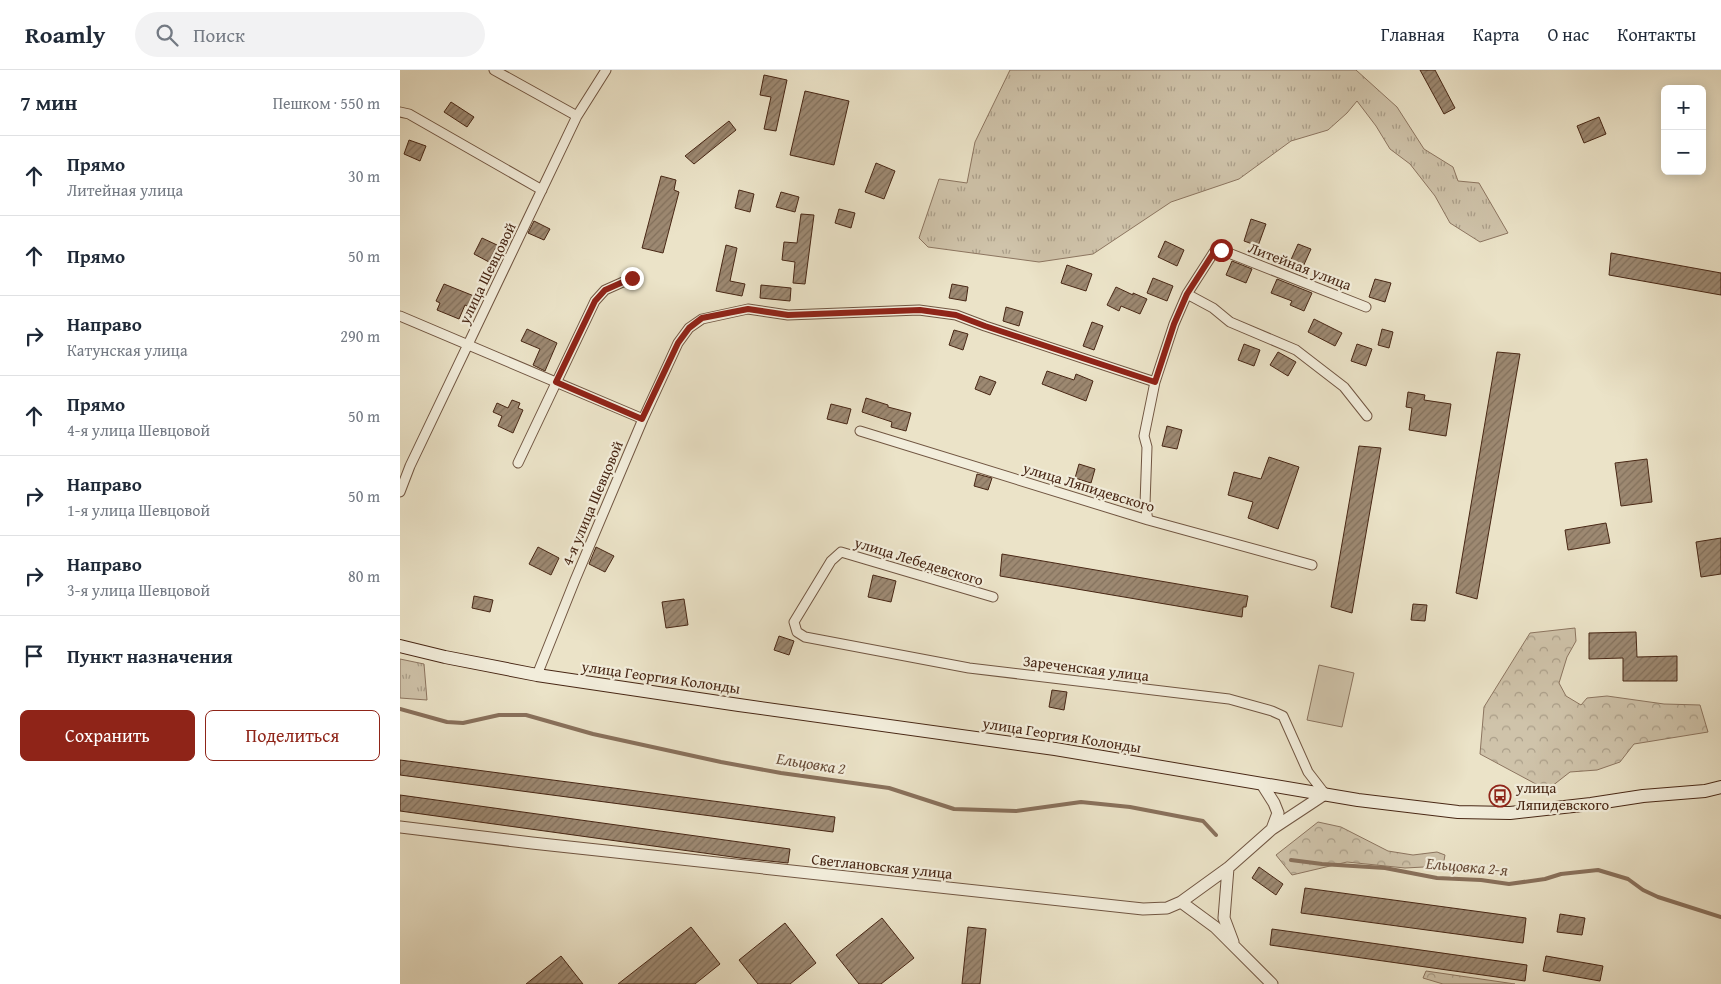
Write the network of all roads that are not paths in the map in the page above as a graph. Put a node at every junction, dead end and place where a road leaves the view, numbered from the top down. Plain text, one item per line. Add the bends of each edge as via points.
1 (494, 70) edge
2 (606, 70) edge
3 (400, 112) edge
4 (578, 116) junction
5 (542, 190) junction
6 (632, 278) dead end
7 (1187, 294) junction
8 (1366, 307) dead end
9 (400, 316) edge
10 (468, 345) junction
11 (556, 382) junction
12 (1155, 382) junction
13 (1367, 416) dead end
14 (642, 419) junction
15 (860, 431) dead end
16 (518, 463) dead end
17 (400, 492) edge
18 (1148, 520) junction
19 (1312, 565) dead end
20 (993, 598) dead end
21 (797, 632) joint
22 (400, 646) edge
23 (537, 675) junction
24 (1262, 784) junction
25 (1721, 787) edge
26 (1325, 794) junction
27 (400, 827) edge
28 (1272, 829) junction
29 (1228, 868) junction
30 (1181, 902) junction
31 (1234, 945) junction
32 (1272, 984) edge

1 - 4 street
2 - 4 street, улица Шевцовой
3 - 5 street via 409,114
4 - 5 street, улица Шевцовой
5 - 10 street, улица Шевцовой
6 - 11 street via 605,290 595,301
7 - 8 street, Литейная улица via 1214,252 1221,250
7 - 12 street, Литейная улица
7 - 13 street via 1230,322 1296,350 1344,387
9 - 10 street
10 - 11 street
10 - 17 street, улица Шевцовой
11 - 14 street
11 - 16 street
12 - 14 street, 4-я улица Шевцовой via 956,315 920,310 788,315 748,309 702,318 689,328 678,343
12 - 18 street, Литейная улица via 1144,436
14 - 23 street, 4-я улица Шевцовой
15 - 18 street, улица Ляпидевского
18 - 19 street, улица Ляпидевского
20 - 21 street, улица Лебедевского via 841,552 831,561 794,622
21 - 26 street, Зареченская улица via 805,637 969,668 1229,700 1272,711 1283,716 1308,772
22 - 23 main road, улица Георгия Колонды
23 - 24 main road, улица Георгия Колонды via 1055,749
24 - 26 main road, улица Георгия Колонды
24 - 28 street via 1278,813
25 - 26 main road, улица Георгия Колонды via 1510,813 1458,812
26 - 28 street, Светлановская улица
27 - 30 street, Светлановская улица via 1143,909 1167,908
28 - 29 street, Светлановская улица
29 - 30 street, Светлановская улица
29 - 31 street via 1224,918
30 - 31 street
31 - 32 street

